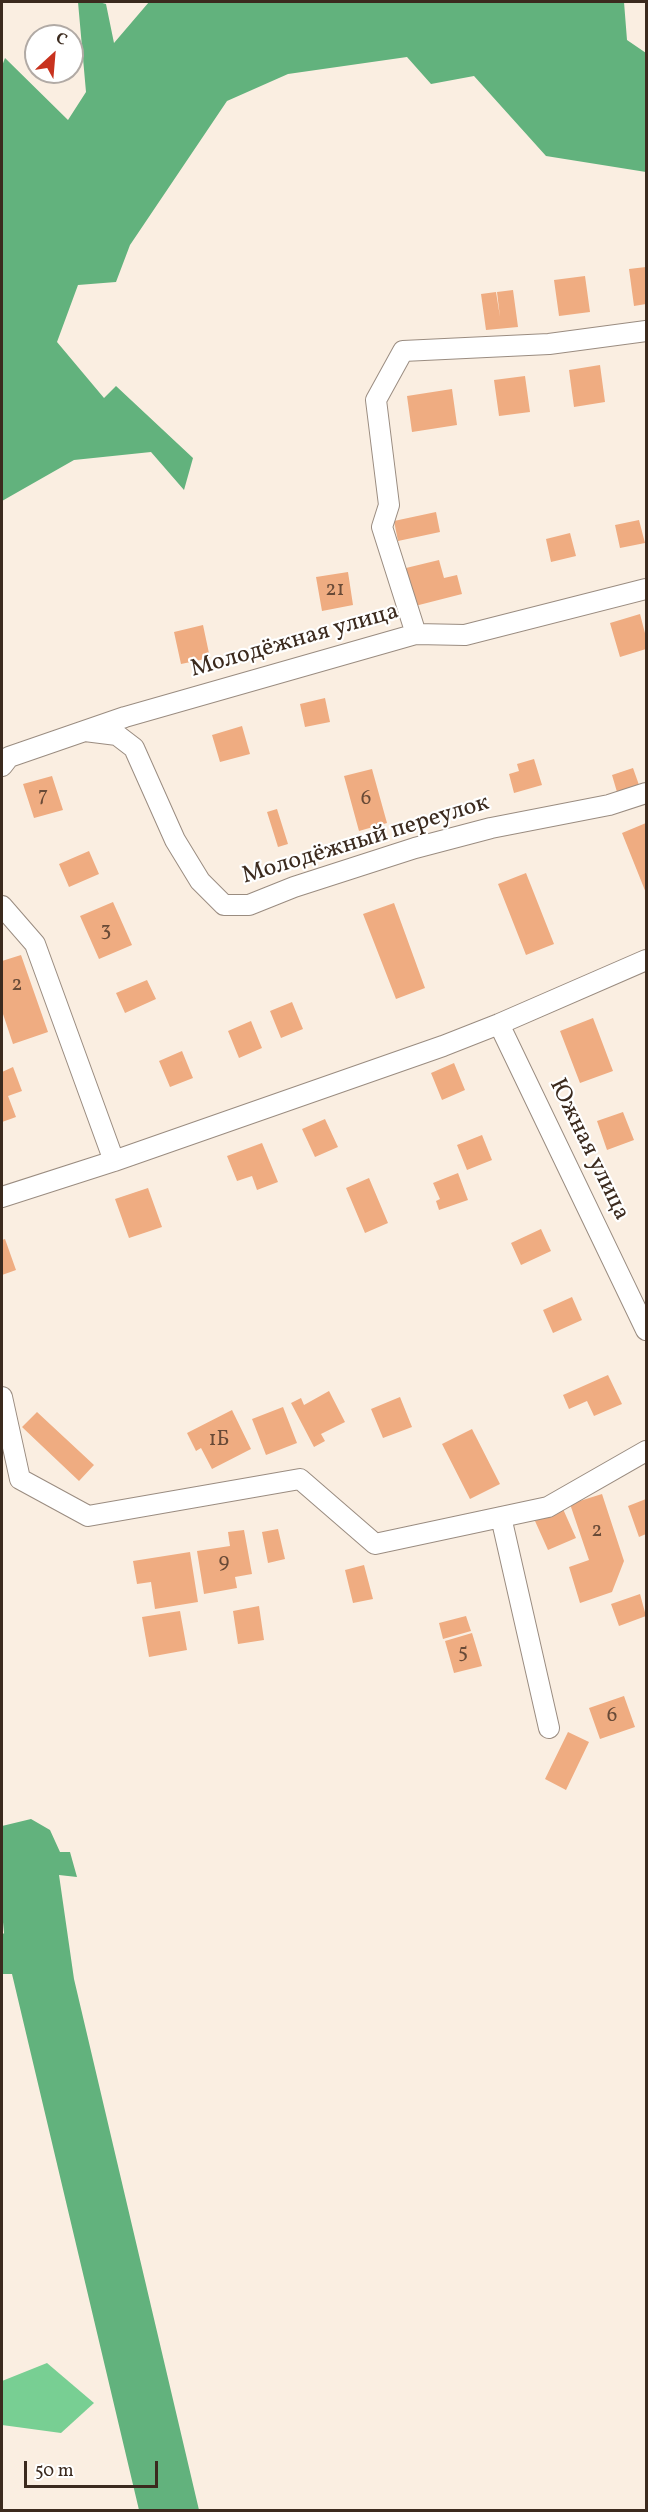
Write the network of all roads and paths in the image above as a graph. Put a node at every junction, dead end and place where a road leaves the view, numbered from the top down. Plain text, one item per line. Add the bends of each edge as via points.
1 (646, 331) edge
2 (646, 589) edge
3 (416, 634) junction
4 (85, 731) junction
5 (2, 766) edge
6 (646, 793) edge
7 (2, 906) edge
8 (646, 960) edge
9 (499, 1024) junction
10 (114, 1161) junction
11 (2, 1197) edge
12 (646, 1330) edge
13 (2, 1396) edge
14 (646, 1451) edge
15 (501, 1518) junction
16 (549, 1728) dead end

1 - 3 street via 549,344 403,351 376,400 389,505 382,527
2 - 3 street, Молодёжная улица via 465,635
3 - 4 street, Молодёжная улица
4 - 5 street, Молодёжная улица via 9,757
4 - 6 street, Молодёжный переулок via 117,735 134,748 175,840 200,881 224,905 249,905 415,848 609,805
7 - 10 street via 35,944
8 - 9 street
9 - 10 street
9 - 12 street, Южная улица
10 - 11 street
13 - 15 street via 20,1479 88,1516 300,1479 375,1544
14 - 15 street via 548,1507
15 - 16 street

